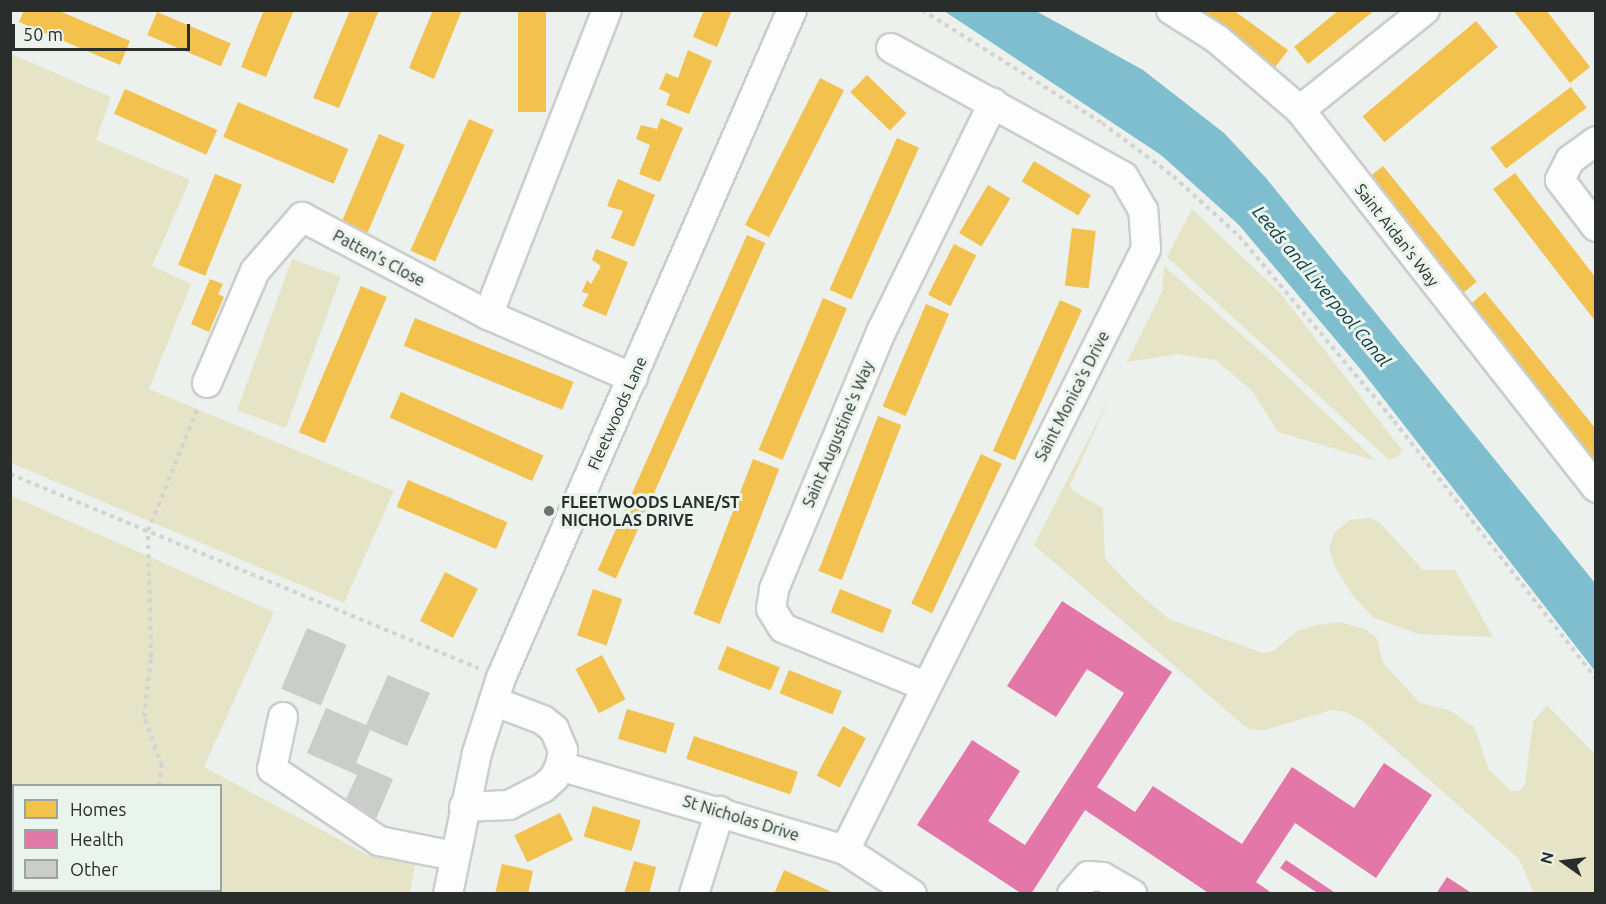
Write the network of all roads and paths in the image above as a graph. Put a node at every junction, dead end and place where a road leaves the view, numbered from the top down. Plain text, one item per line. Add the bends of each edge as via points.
1 (607, 10) edge
2 (792, 10) edge
3 (922, 10) edge
4 (1171, 10) edge
5 (1425, 10) edge
6 (891, 48) dead end
7 (993, 103) junction
8 (1300, 110) junction
9 (1596, 141) edge
10 (1596, 227) edge
11 (488, 315) junction
12 (633, 378) junction
13 (207, 383) joint
14 (10, 474) edge
15 (1596, 488) edge
16 (148, 531) junction
17 (1596, 679) edge
18 (926, 686) junction
19 (497, 689) junction
20 (283, 717) dead end
21 (560, 766) junction
22 (159, 784) edge
23 (464, 807) junction
24 (720, 811) junction
25 (845, 850) junction
26 (454, 856) junction
27 (448, 894) edge
28 (694, 894) edge
29 (912, 894) edge
30 (1072, 894) edge
31 (1132, 894) edge

1 - 11 street
2 - 12 street, Fleetwoods Lane
3 - 17 path via 1101,123 1173,176 1239,236 1394,421
4 - 8 street, Saint Aidan's Way via 1217,39
5 - 8 street
6 - 7 street, Saint Monica's Drive
7 - 18 street, Saint Monica's Drive via 1124,176 1143,210 1146,249
7 - 18 street, Saint Augustine's Way via 882,330 774,589 771,609 783,628
8 - 15 street, Saint Aidan's Way
9 - 10 street via 1570,160 1560,180
11 - 12 street, Patten's Close
11 - 13 street, Patten's Close via 302,217 255,271
12 - 19 street, Fleetwoods Lane
13 - 16 path
14 - 16 path
16 - 19 path
16 - 22 path via 151,657 144,717 162,766
18 - 25 street, Saint Monica's Drive
19 - 21 street via 554,729 563,750
19 - 23 street, Fleetwoods Lane
20 - 26 street via 272,770 379,841
21 - 23 street via 543,788 509,805
21 - 24 street, St Nicholas Drive
23 - 26 street, Fleetwoods Lane
24 - 25 street, St Nicholas Drive
24 - 28 street
25 - 29 street, St Nicholas Drive
26 - 27 street, Fleetwoods Lane
30 - 31 street via 1088,876 1103,877

